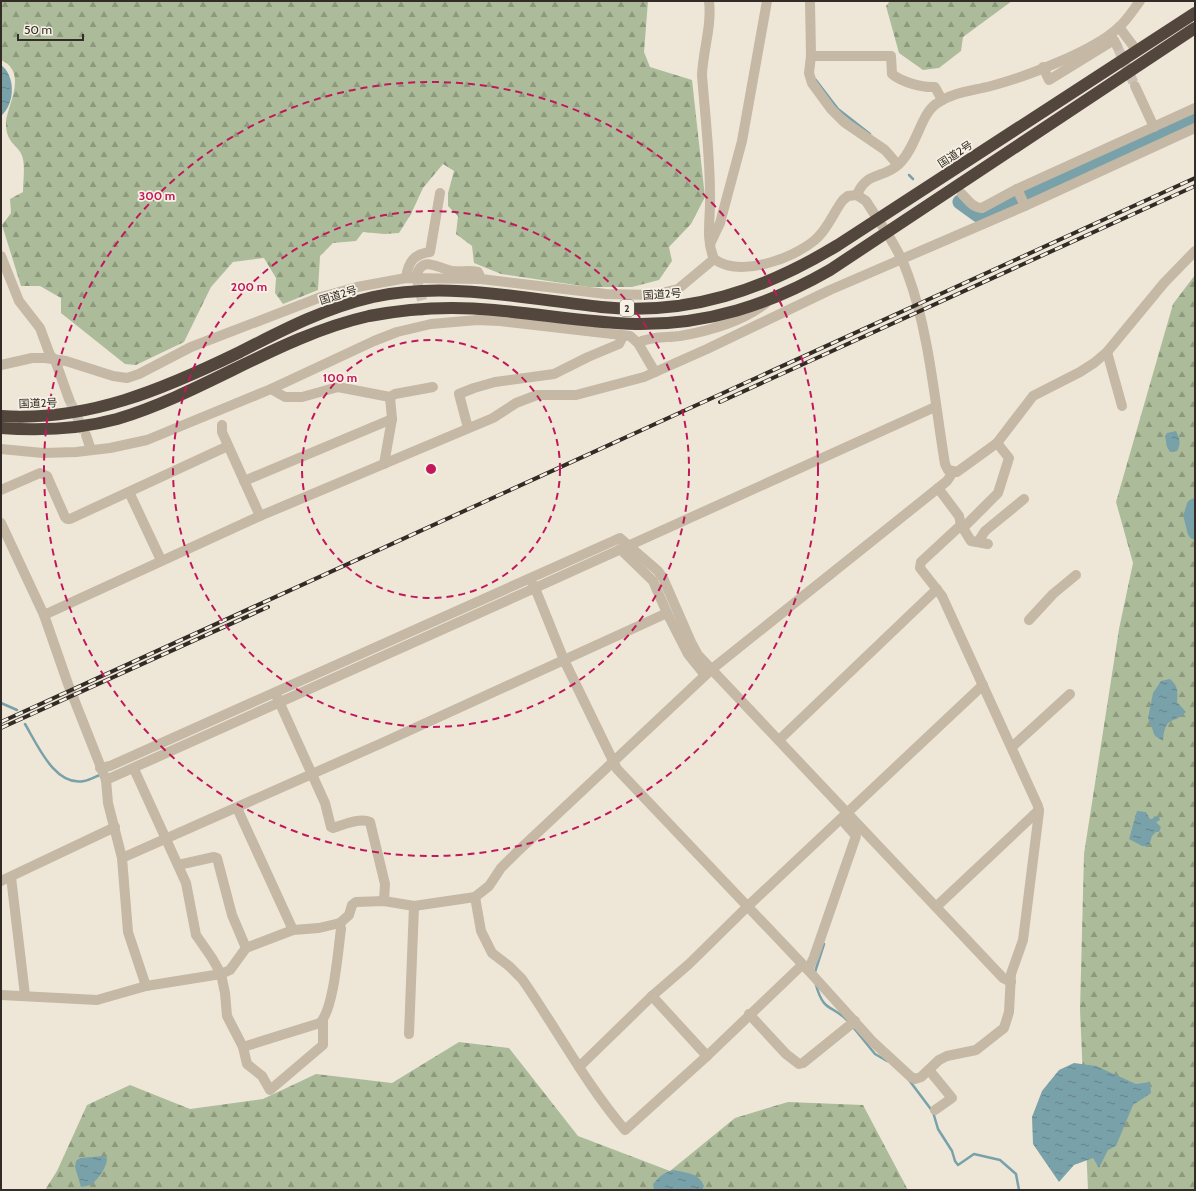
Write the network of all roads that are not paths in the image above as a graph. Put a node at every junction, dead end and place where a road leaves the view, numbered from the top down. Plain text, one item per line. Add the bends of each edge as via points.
1 (709, 1) edge
2 (767, 1) edge
3 (810, 1) edge
4 (1140, 1) edge
5 (1195, 13) edge
6 (1119, 27) junction
7 (1195, 28) edge
8 (1117, 46) dead end
9 (1137, 51) junction
10 (814, 56) junction
11 (1043, 67) junction
12 (1135, 86) tunnel mouth
13 (942, 100) junction
14 (1195, 108) edge
15 (1154, 126) junction
16 (1195, 128) edge
17 (898, 165) junction
18 (1017, 190) junction
19 (440, 193) dead end
20 (962, 194) dead end
21 (857, 195) junction
22 (1024, 205) junction
23 (878, 220) junction
24 (886, 233) junction
25 (710, 244) junction
26 (1195, 250) edge
27 (1, 256) edge
28 (714, 259) junction
29 (902, 259) junction
30 (411, 277) junction
31 (481, 279) junction
32 (768, 302) junction
33 (623, 336) junction
34 (638, 343) junction
35 (1107, 352) junction
36 (55, 360) junction
37 (1, 364) edge
38 (655, 372) junction
39 (433, 387) dead end
40 (271, 389) junction
41 (390, 397) junction
42 (69, 399) tunnel mouth
43 (1122, 406) dead end
44 (935, 407) junction
45 (1, 416) edge
46 (392, 419) junction
47 (222, 425) dead end
48 (1, 428) edge
49 (468, 428) junction
50 (86, 435) tunnel mouth
51 (996, 443) junction
52 (228, 446) junction
53 (1, 449) edge
54 (91, 450) junction
55 (384, 464) junction
56 (953, 472) junction
57 (244, 481) junction
58 (938, 488) junction
59 (1, 490) edge
60 (129, 492) junction
61 (1024, 499) dead end
62 (260, 516) junction
63 (1, 523) edge
64 (962, 526) junction
65 (625, 547) junction
66 (161, 560) junction
67 (1076, 576) dead end
68 (533, 585) junction
69 (937, 589) junction
70 (667, 614) junction
71 (44, 615) junction
72 (1029, 620) dead end
73 (564, 660) junction
74 (708, 672) junction
75 (983, 685) junction
76 (1070, 694) dead end
77 (277, 697) junction
78 (779, 740) junction
79 (1012, 748) junction
80 (613, 762) junction
81 (134, 769) junction
82 (103, 774) junction
83 (312, 774) junction
84 (237, 808) junction
85 (1039, 810) junction
86 (844, 816) junction
87 (115, 827) junction
88 (166, 839) junction
89 (122, 858) junction
90 (178, 865) junction
91 (11, 877) junction
92 (1, 881) edge
93 (475, 897) junction
94 (384, 901) junction
95 (414, 906) junction
96 (748, 906) junction
97 (937, 906) junction
98 (340, 923) junction
99 (293, 930) junction
100 (246, 948) junction
101 (805, 968) junction
102 (221, 974) junction
103 (1011, 982) junction
104 (146, 986) junction
105 (1, 995) edge
106 (25, 995) junction
107 (652, 996) junction
108 (749, 1014) junction
109 (323, 1020) junction
110 (852, 1024) junction
111 (409, 1034) dead end
112 (243, 1047) junction
113 (707, 1056) junction
114 (579, 1067) junction
115 (929, 1070) junction
116 (935, 1110) dead end

1 - 25 street via 709,30 702,75 710,197
2 - 25 street via 742,141 720,223
3 - 10 street
4 - 6 street
5 - 9 highway, 国道2号 / 2
6 - 9 street
6 - 11 street via 1100,42
7 - 24 highway, 2
8 - 11 street via 1114,40 1049,80
9 - 23 highway, 国道2号 / 2
10 - 13 street via 891,56 892,74 911,83 935,87
10 - 17 street via 809,73 812,83 831,109 844,122 885,150
11 - 13 street
12 - 15 street
13 - 17 street via 927,112 914,144
14 - 15 street
15 - 18 street
16 - 22 street
17 - 21 street via 864,182
18 - 20 street via 982,208 972,204
18 - 22 street
19 - 30 street via 430,252 414,258 409,264
21 - 23 street via 866,201
21 - 28 street via 848,196 844,200 816,239 771,263 732,268 721,265
22 - 29 street
23 - 24 street
23 - 45 highway, 国道2号 / 2 via 805,266 720,299 648,309 455,292 418,291 375,297 302,320 160,388 112,405 52,416
24 - 29 street
24 - 32 highway, 2 via 814,280
25 - 28 street
26 - 35 street
27 - 36 street via 19,301 40,328 50,355
28 - 31 street via 678,289 653,295 606,294
29 - 38 street
29 - 44 street via 921,322
30 - 31 street
30 - 31 street via 423,265 430,264 449,271 478,272
30 - 36 street via 321,297 191,348 127,378
32 - 34 street via 731,322 697,332 646,339
32 - 48 highway, 2 via 725,314 668,323 636,324 492,309 443,308 370,316 307,336 215,380 116,419 54,429
33 - 34 street via 630,336
33 - 40 street via 500,321 428,320 374,341
33 - 49 street via 619,344 554,374 496,382 459,394
34 - 38 street
35 - 43 street
35 - 51 street via 1080,372 1033,396
36 - 37 street via 32,358
36 - 42 street
38 - 49 street via 576,396 537,395
39 - 41 street
40 - 41 street via 285,397 302,397 338,387
40 - 54 street via 162,434 110,448
41 - 46 street
44 - 56 street via 945,464 948,470
44 - 65 street
46 - 55 street
46 - 57 street
47 - 52 street
49 - 55 street
50 - 54 street
51 - 56 street via 963,469
51 - 64 street via 1009,458 998,493
52 - 57 street
52 - 60 street
53 - 54 street via 43,453
55 - 62 street
56 - 58 street via 948,481
57 - 62 street
58 - 64 street
58 - 74 street
59 - 60 street via 40,473 44,474 67,519
60 - 66 street
61 - 64 street via 985,531 983,543 970,541
62 - 66 street
63 - 71 street
64 - 69 street via 920,564 922,571
65 - 68 street
65 - 70 street via 653,581
65 - 74 street via 658,571
65 - 77 street via 620,538
66 - 71 street
67 - 72 street via 1053,594
68 - 73 street
68 - 77 street
69 - 75 street
69 - 78 street
70 - 73 street
70 - 74 street via 688,654
71 - 82 street
73 - 80 street
73 - 83 street
74 - 78 street
74 - 80 street
75 - 79 street
75 - 86 street
76 - 79 street
77 - 81 street
77 - 82 street via 110,766
77 - 83 street
78 - 86 street
79 - 85 street
80 - 93 street via 518,851 501,868 489,886
80 - 96 street
81 - 82 street
81 - 88 street
82 - 87 street
83 - 84 street
83 - 94 street via 325,803 331,827 357,821 370,822 384,884
84 - 88 street
84 - 99 street
85 - 97 street
85 - 103 street via 1023,940 1011,974
86 - 96 street
86 - 97 street
86 - 101 street via 856,836 814,957
87 - 89 street
87 - 91 street
88 - 89 street
88 - 90 street
89 - 104 street via 128,932
90 - 100 street via 217,858 232,915
90 - 102 street via 186,883 196,935
91 - 92 street
91 - 106 street
93 - 95 street
93 - 114 street via 481,931 492,954 522,979
94 - 95 street
94 - 98 street via 356,902 352,905 349,915
95 - 111 street
96 - 101 street
96 - 107 street
97 - 103 street via 1004,978
98 - 99 street
98 - 109 street via 335,980
99 - 100 street
100 - 102 street via 230,970
101 - 108 street
101 - 110 street
102 - 104 street
102 - 112 street via 227,1016
103 - 115 street via 1009,1012 1004,1028 976,1050 947,1056
104 - 106 street via 89,1001
105 - 106 street
107 - 113 street
107 - 114 street
108 - 110 street via 786,1054 799,1064
108 - 113 street
109 - 112 street
109 - 112 street via 323,1045 270,1090 259,1072 247,1064
110 - 115 street via 910,1077 921,1077
113 - 114 street via 624,1130 601,1102
115 - 116 street via 952,1098

